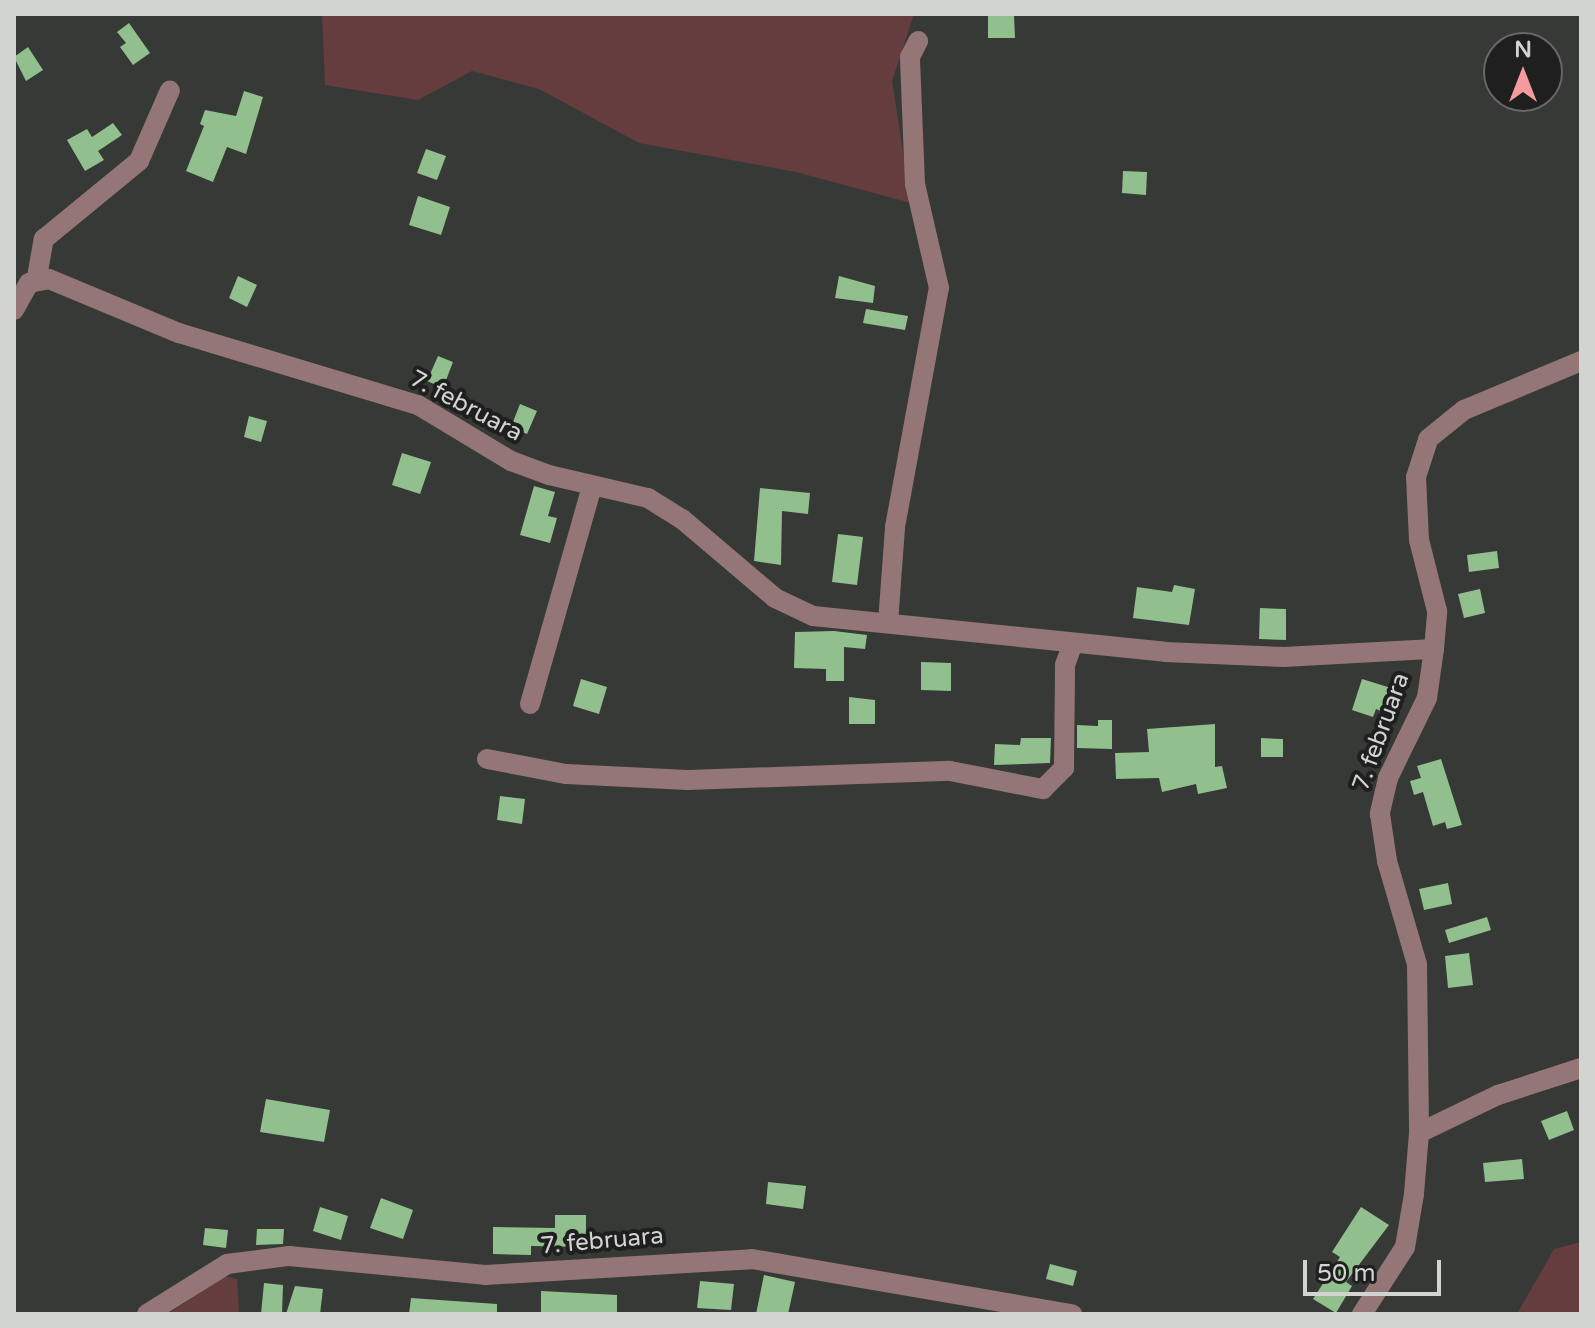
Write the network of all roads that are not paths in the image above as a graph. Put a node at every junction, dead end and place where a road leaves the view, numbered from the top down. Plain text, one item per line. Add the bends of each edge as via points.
1 (918, 41) dead end
2 (170, 90) dead end
3 (37, 277) junction
4 (14, 310) edge
5 (1581, 361) edge
6 (592, 486) junction
7 (888, 623) junction
8 (1073, 643) junction
9 (1434, 649) junction
10 (530, 704) dead end
11 (487, 759) dead end
12 (1581, 1068) edge
13 (1419, 1133) junction
14 (147, 1314) edge
15 (1072, 1314) edge
16 (1362, 1314) edge

1 - 7 street via 910,57 913,169 939,288 895,527
2 - 3 street via 139,161 44,239
3 - 4 street
3 - 6 street, 7. februara via 179,333 418,405 511,461
5 - 9 street via 1464,410 1428,439 1416,477 1419,540 1437,611
6 - 7 street, 7. februara via 648,498 792,607 813,616
6 - 10 street
7 - 8 street, 7. februara
8 - 9 street, 7. februara via 1284,657
8 - 11 street via 1065,665 1064,768 1043,789 950,771 688,780 566,774
9 - 13 street, 7. februara via 1427,698 1397,756 1380,814 1387,861 1417,964
12 - 13 street via 1498,1095
13 - 16 street, 7. februara via 1405,1247
14 - 15 street, 7. februara via 227,1264 289,1256 485,1275 752,1259

